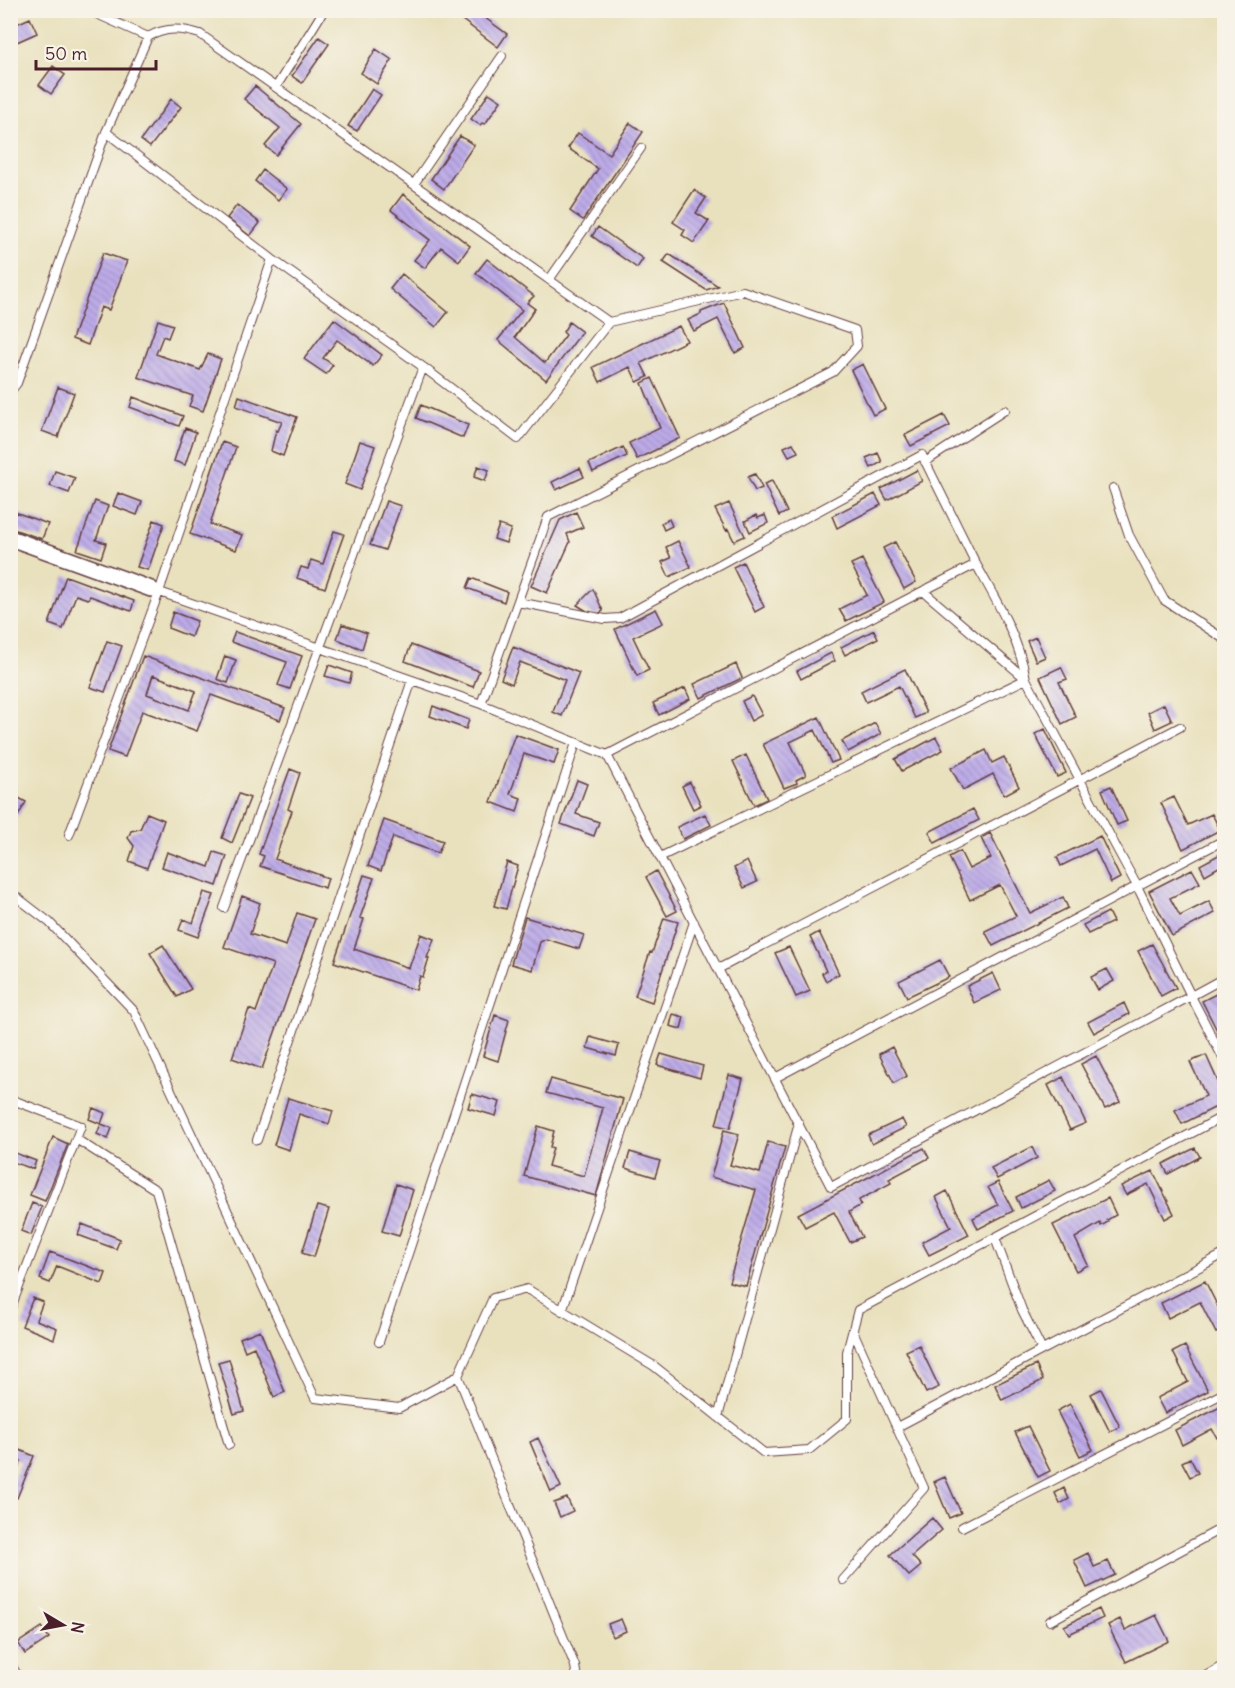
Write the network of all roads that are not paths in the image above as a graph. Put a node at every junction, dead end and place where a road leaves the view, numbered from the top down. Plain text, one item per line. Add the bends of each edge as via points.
1 (88, 10) edge
2 (324, 10) edge
3 (148, 37) junction
4 (502, 56) dead end
5 (276, 87) junction
6 (106, 132) junction
7 (641, 148) dead end
8 (414, 184) junction
9 (272, 259) junction
10 (549, 280) junction
11 (609, 322) junction
12 (423, 367) junction
13 (10, 392) edge
14 (1005, 410) dead end
15 (926, 462) junction
16 (1113, 488) dead end
17 (10, 538) edge
18 (976, 564) junction
19 (155, 591) junction
20 (923, 591) junction
21 (518, 602) junction
22 (1224, 639) edge
23 (320, 648) junction
24 (1026, 679) junction
25 (412, 680) junction
26 (481, 704) junction
27 (1180, 727) dead end
28 (576, 743) junction
29 (607, 755) junction
30 (1080, 779) junction
31 (69, 835) dead end
32 (1224, 840) edge
33 (660, 857) junction
34 (1137, 886) junction
35 (10, 892) edge
36 (224, 908) dead end
37 (694, 922) junction
38 (718, 969) junction
39 (1224, 978) edge
40 (1191, 996) junction
41 (1224, 1060) edge
42 (775, 1078) junction
43 (10, 1100) edge
44 (1224, 1116) edge
45 (798, 1123) junction
46 (76, 1139) junction
47 (257, 1140) dead end
48 (995, 1238) junction
49 (1224, 1254) edge
50 (10, 1310) edge
51 (562, 1311) junction
52 (853, 1330) junction
53 (379, 1342) dead end
54 (1042, 1350) junction
55 (458, 1376) junction
56 (1224, 1393) edge
57 (718, 1417) junction
58 (897, 1427) junction
59 (229, 1445) dead end
60 (962, 1527) dead end
61 (1224, 1527) edge
62 (843, 1580) dead end
63 (1050, 1621) dead end
64 (10, 1663) edge
65 (1224, 1665) edge
66 (20, 1677) edge
67 (577, 1677) edge
68 (1202, 1677) edge

1 - 3 lane
2 - 5 lane
3 - 5 lane via 168,29 200,34
3 - 6 lane
4 - 8 lane
5 - 8 lane
6 - 9 lane
6 - 13 lane via 17,383
7 - 10 lane
8 - 10 lane
9 - 12 lane
9 - 19 lane
10 - 11 lane
11 - 12 lane via 518,439
11 - 21 lane via 743,291 855,330 857,346 833,372 548,517
12 - 23 lane
14 - 15 lane
15 - 18 lane
15 - 21 lane via 922,455 615,620
16 - 22 lane via 1129,535 1164,600
17 - 19 street
18 - 20 lane
18 - 24 lane via 1005,618 1023,661
19 - 23 lane
19 - 31 lane
20 - 24 lane
20 - 29 lane
21 - 26 lane
23 - 25 lane
23 - 36 lane
24 - 30 lane
24 - 33 lane
25 - 26 lane
25 - 47 lane
26 - 28 lane
27 - 30 lane
28 - 29 lane
28 - 53 lane
29 - 33 lane
30 - 34 lane
30 - 38 lane
32 - 34 lane
33 - 37 lane
34 - 40 lane
34 - 42 lane
35 - 55 lane via 49,922 134,1011 315,1398 399,1408
37 - 38 lane
37 - 51 lane
38 - 42 lane
39 - 40 lane
40 - 41 lane
40 - 45 lane via 831,1187
42 - 45 lane
43 - 46 lane via 81,1126
44 - 48 lane
45 - 57 lane
46 - 50 lane
46 - 59 lane via 156,1190
48 - 52 lane via 858,1310
48 - 54 lane
49 - 54 lane
51 - 55 lane via 527,1289 493,1298
51 - 57 lane via 654,1366
52 - 57 lane via 847,1352 847,1419 809,1450 764,1453
52 - 58 lane
54 - 58 lane
55 - 67 lane
56 - 60 lane
58 - 62 lane via 924,1488
61 - 63 lane
64 - 66 lane
65 - 68 lane

